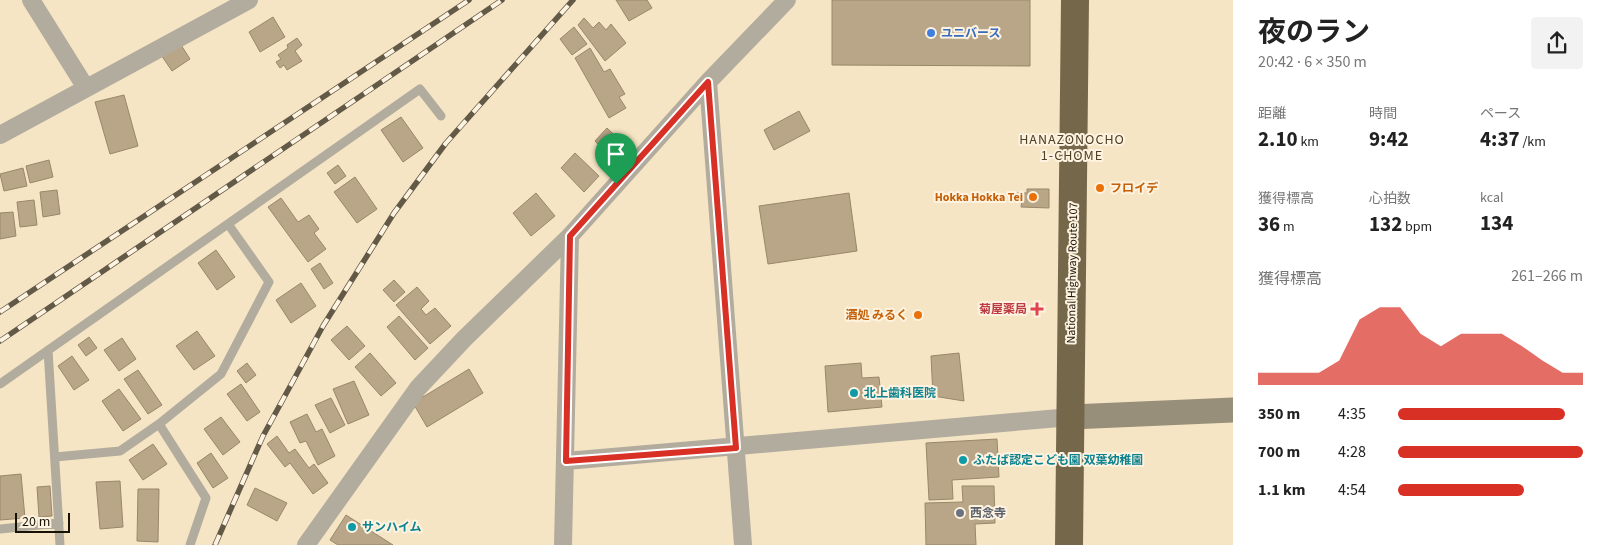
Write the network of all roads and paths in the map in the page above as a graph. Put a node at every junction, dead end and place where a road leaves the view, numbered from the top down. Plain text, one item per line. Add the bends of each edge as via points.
1 (31, 0) edge
2 (249, 0) edge
3 (788, 0) edge
4 (1075, 0) edge
5 (708, 82) junction
6 (86, 88) junction
7 (441, 116) dead end
8 (0, 135) edge
9 (228, 224) junction
10 (570, 236) junction
11 (48, 350) junction
12 (0, 384) edge
13 (1233, 410) edge
14 (1071, 418) junction
15 (159, 424) junction
16 (736, 448) junction
17 (55, 457) junction
18 (566, 461) junction
19 (59, 523) junction
20 (0, 529) edge
21 (60, 545) edge
22 (190, 545) edge
23 (306, 545) edge
24 (563, 545) edge
25 (743, 545) edge
26 (1069, 545) edge

1 - 6 street
2 - 6 street
3 - 5 street
4 - 14 highway, National Highway Route 107
5 - 10 street
5 - 16 street
6 - 8 street
7 - 9 lane via 420,90
9 - 11 lane
9 - 15 lane via 269,282 221,374
10 - 18 street
10 - 23 street via 464,338 418,388
11 - 12 lane
11 - 17 lane
13 - 14 street
14 - 16 street
14 - 26 highway, National Highway Route 107
15 - 17 lane via 120,451
15 - 22 lane via 206,498
16 - 18 street
16 - 25 street
17 - 19 lane
18 - 24 street
19 - 20 lane
19 - 21 lane

